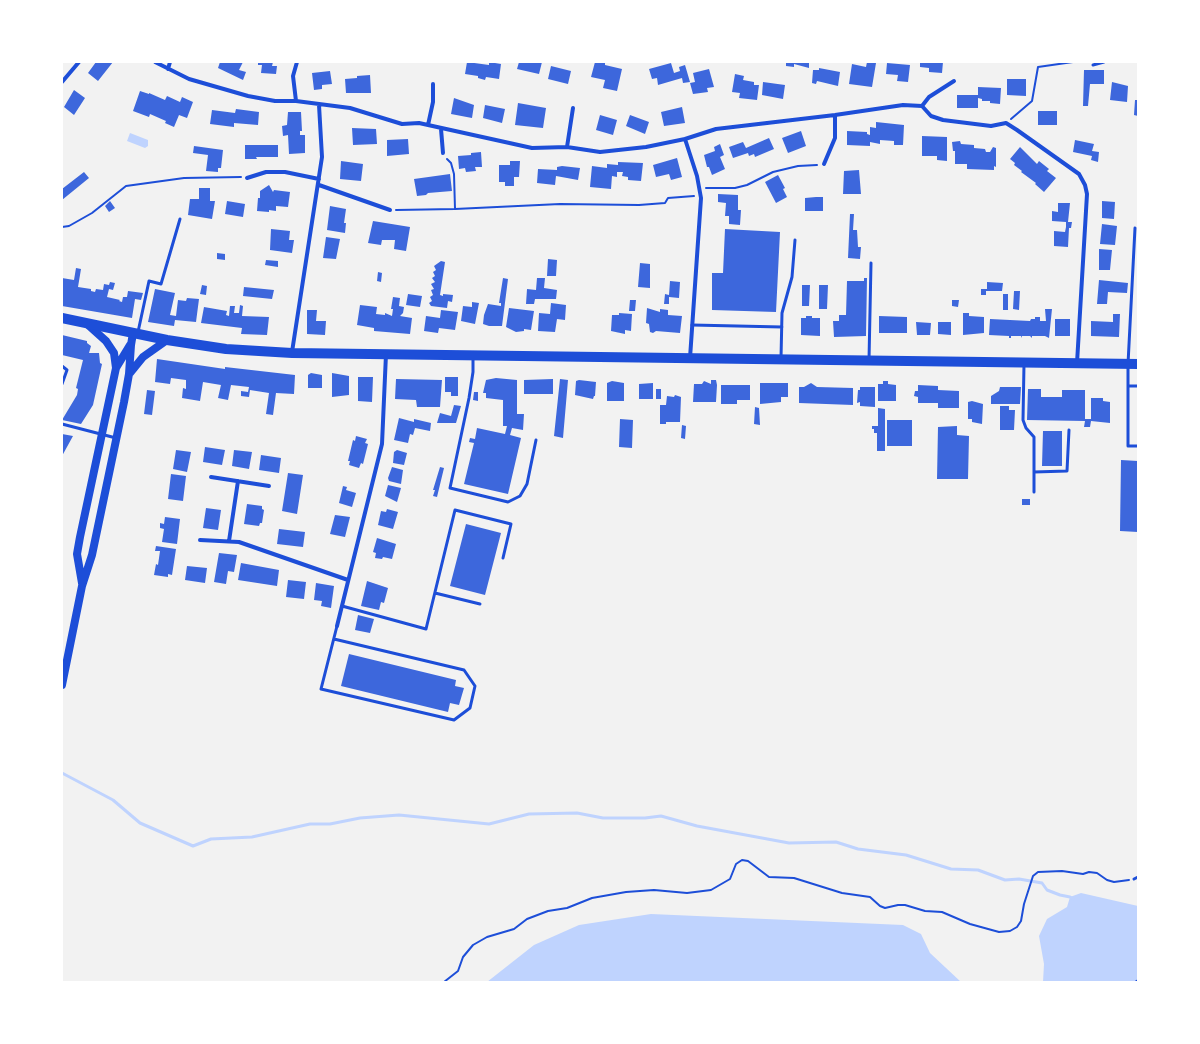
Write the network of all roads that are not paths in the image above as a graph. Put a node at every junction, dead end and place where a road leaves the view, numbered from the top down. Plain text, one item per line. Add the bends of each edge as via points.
1 (79, 62) edge
2 (154, 62) edge
3 (170, 62) edge
4 (297, 62) edge
5 (1104, 62) edge
6 (1093, 65) dead end
7 (168, 69) junction
8 (954, 81) dead end
9 (62, 82) edge
10 (433, 84) dead end
11 (296, 101) junction
12 (319, 105) junction
13 (922, 106) junction
14 (573, 108) dead end
15 (835, 115) junction
16 (428, 125) junction
17 (441, 129) junction
18 (685, 139) junction
19 (567, 147) junction
20 (442, 153) road end
21 (824, 164) road end
22 (247, 178) road end
23 (320, 179) junction
24 (319, 185) junction
25 (390, 210) road end
26 (180, 219) dead end
27 (1135, 228) dead end
28 (795, 240) dead end
29 (870, 263) dead end
30 (62, 318) edge
31 (86, 323) junction
32 (692, 325) junction
33 (782, 327) junction
34 (135, 333) junction
35 (167, 340) junction
36 (131, 345) junction
37 (292, 353) junction
38 (386, 354) junction
39 (473, 355) junction
40 (690, 358) junction
41 (781, 360) junction
42 (869, 361) junction
43 (1024, 362) junction
44 (1077, 363) junction
45 (1133, 364) edge
46 (62, 366) edge
47 (116, 368) junction
48 (129, 374) junction
49 (62, 384) edge
50 (1128, 386) junction
51 (1138, 386) edge
52 (62, 424) edge
53 (1068, 430) dead end
54 (102, 434) junction
55 (116, 438) junction
56 (536, 440) dead end
57 (1138, 446) edge
58 (1034, 472) junction
59 (211, 477) dead end
60 (238, 481) junction
61 (269, 486) dead end
62 (1034, 492) dead end
63 (200, 540) dead end
64 (229, 541) junction
65 (503, 558) dead end
66 (348, 580) junction
67 (82, 586) junction
68 (435, 593) junction
69 (480, 604) dead end
70 (342, 606) junction
71 (337, 626) joint
72 (334, 639) junction
73 (62, 685) edge
74 (1138, 877) edge
75 (1134, 879) road end

1 - 9 street
2 - 7 street
3 - 7 street
4 - 11 street via 293,76
5 - 6 lane
7 - 11 street via 189,79 248,96 275,101
8 - 13 street via 929,96
10 - 16 street via 433,102
11 - 12 street
12 - 16 street via 350,108 402,124
12 - 23 street via 322,157
13 - 15 street via 904,105
13 - 44 street via 931,116 944,120 991,126 1006,123 1079,174 1087,194
14 - 19 street
15 - 18 street via 716,129
15 - 21 street via 835,138
16 - 17 street
17 - 19 street via 532,148
17 - 20 street
18 - 19 street via 646,147 600,152
18 - 32 street via 701,198
22 - 23 street via 266,172 286,172
23 - 24 street
24 - 25 street
24 - 37 street
26 - 34 lane via 161,284 149,282
27 - 45 lane
28 - 33 lane via 792,277 782,313
29 - 42 lane
30 - 31 main road
31 - 34 main road
31 - 47 main road via 106,341 114,353
32 - 33 lane
32 - 40 street
33 - 41 lane
34 - 35 main road
34 - 36 main road
35 - 37 main road via 226,349
35 - 48 main road via 143,357
36 - 47 main road
36 - 48 main road
37 - 38 main road
38 - 39 main road
38 - 66 street via 382,444
39 - 40 main road
39 - 56 lane via 469,398 450,488 508,502 520,496 527,484
40 - 41 main road
41 - 42 main road
42 - 43 main road
43 - 44 main road
43 - 58 lane via 1023,420 1034,437
44 - 45 main road
45 - 50 lane
46 - 49 lane via 67,370
47 - 54 main road
48 - 55 main road
50 - 51 lane
50 - 57 lane via 1128,446
52 - 54 lane
53 - 58 lane via 1067,471
54 - 55 lane
54 - 67 main road via 78,554
55 - 67 main road via 92,555
58 - 62 lane
59 - 60 street
60 - 61 street
60 - 64 street
63 - 64 street
64 - 66 street via 239,542
65 - 68 lane via 511,524 455,510
66 - 70 street
67 - 73 main road
68 - 69 lane
68 - 70 lane via 426,628
70 - 71 street
71 - 72 lane
72 - 72 lane via 321,689 454,720 470,708 475,686 464,670
74 - 75 lane

